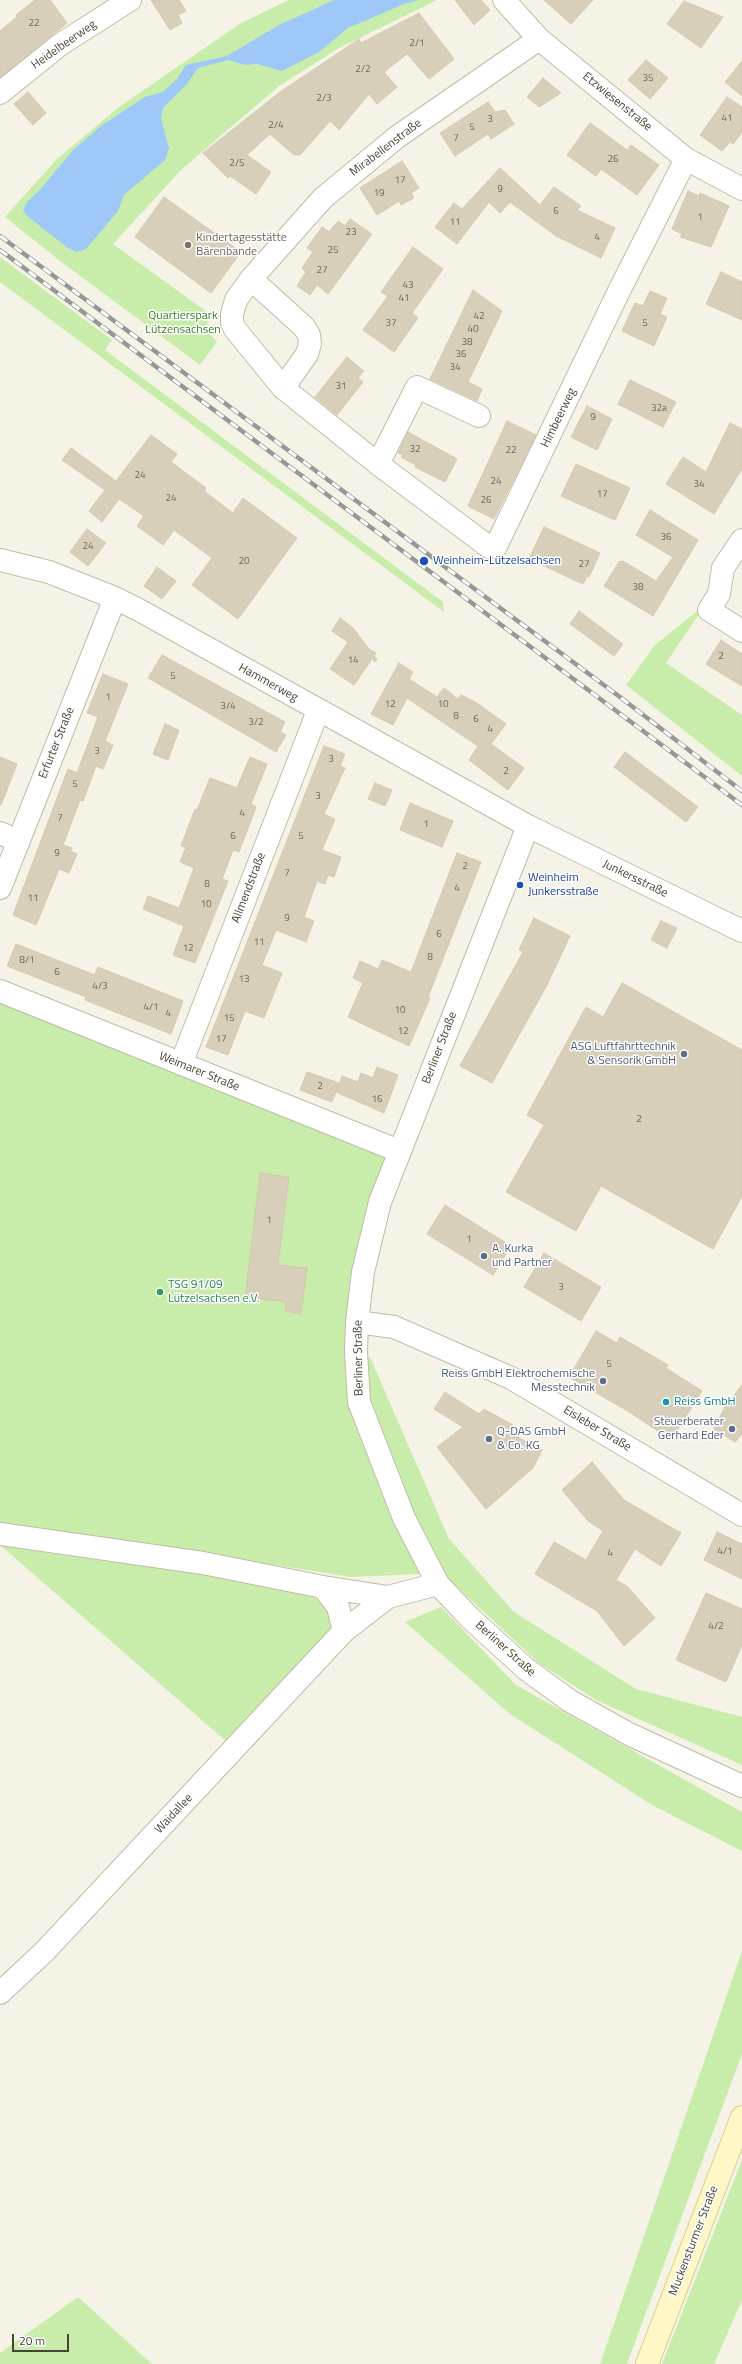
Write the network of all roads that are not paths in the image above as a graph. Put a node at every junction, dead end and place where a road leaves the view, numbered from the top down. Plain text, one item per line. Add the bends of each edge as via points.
1 (130, 0) edge
2 (504, 0) edge
3 (539, 39) junction
4 (0, 93) edge
5 (686, 159) junction
6 (742, 189) edge
7 (251, 279) junction
8 (283, 388) junction
9 (479, 416) dead end
10 (378, 464) junction
11 (742, 540) edge
12 (0, 560) edge
13 (115, 598) junction
14 (742, 631) edge
15 (318, 711) junction
16 (528, 826) junction
17 (9, 837) edge
18 (0, 888) edge
19 (742, 931) edge
20 (0, 991) edge
21 (181, 1064) junction
22 (399, 1151) junction
23 (357, 1322) junction
24 (742, 1515) edge
25 (0, 1534) edge
26 (438, 1584) junction
27 (323, 1587) junction
28 (388, 1597) junction
29 (344, 1631) junction
30 (742, 1786) edge
31 (0, 1993) edge
32 (742, 2117) edge
33 (648, 2364) edge

1 - 4 street, Heidelbeerweg via 61,44
2 - 3 street, Etzwiesenstraße
3 - 5 street, Etzwiesenstraße
3 - 7 street, Mirabellenstraße via 397,137 369,160 324,198
5 - 6 street, Etzwiesenstraße
5 - 10 street, Himbeerweg via 496,546 489,547
7 - 8 street, Mirabellenstraße via 236,300 232,323
7 - 8 street via 304,327 308,335 310,344 306,354
8 - 10 street, Himbeerweg
9 - 10 street via 417,386
11 - 14 street via 723,568 719,594 709,610
12 - 13 street, Hammerweg via 49,572
13 - 15 street, Hammerweg
13 - 17 street, Erfurter Straße
15 - 16 street, Hammerweg
15 - 21 street, Allmendstraße
16 - 19 street, Junkersstraße
16 - 22 street, Berliner Straße
17 - 18 street, Erfurter Straße
20 - 21 street, Weimarer Straße
21 - 22 street, Weimarer Straße
22 - 23 street, Berliner Straße via 380,1202 363,1272
23 - 24 street, Eisleber Straße via 394,1327 511,1378
23 - 26 street, Berliner Straße via 359,1402 404,1518
25 - 27 street via 203,1563
26 - 28 street, Waidallee
26 - 30 street, Berliner Straße via 495,1643 570,1701 629,1734
27 - 28 street
27 - 29 street via 338,1607
28 - 29 street, Waidallee
29 - 31 street, Waidallee via 44,1952
32 - 33 main road, Muckensturmer Straße

